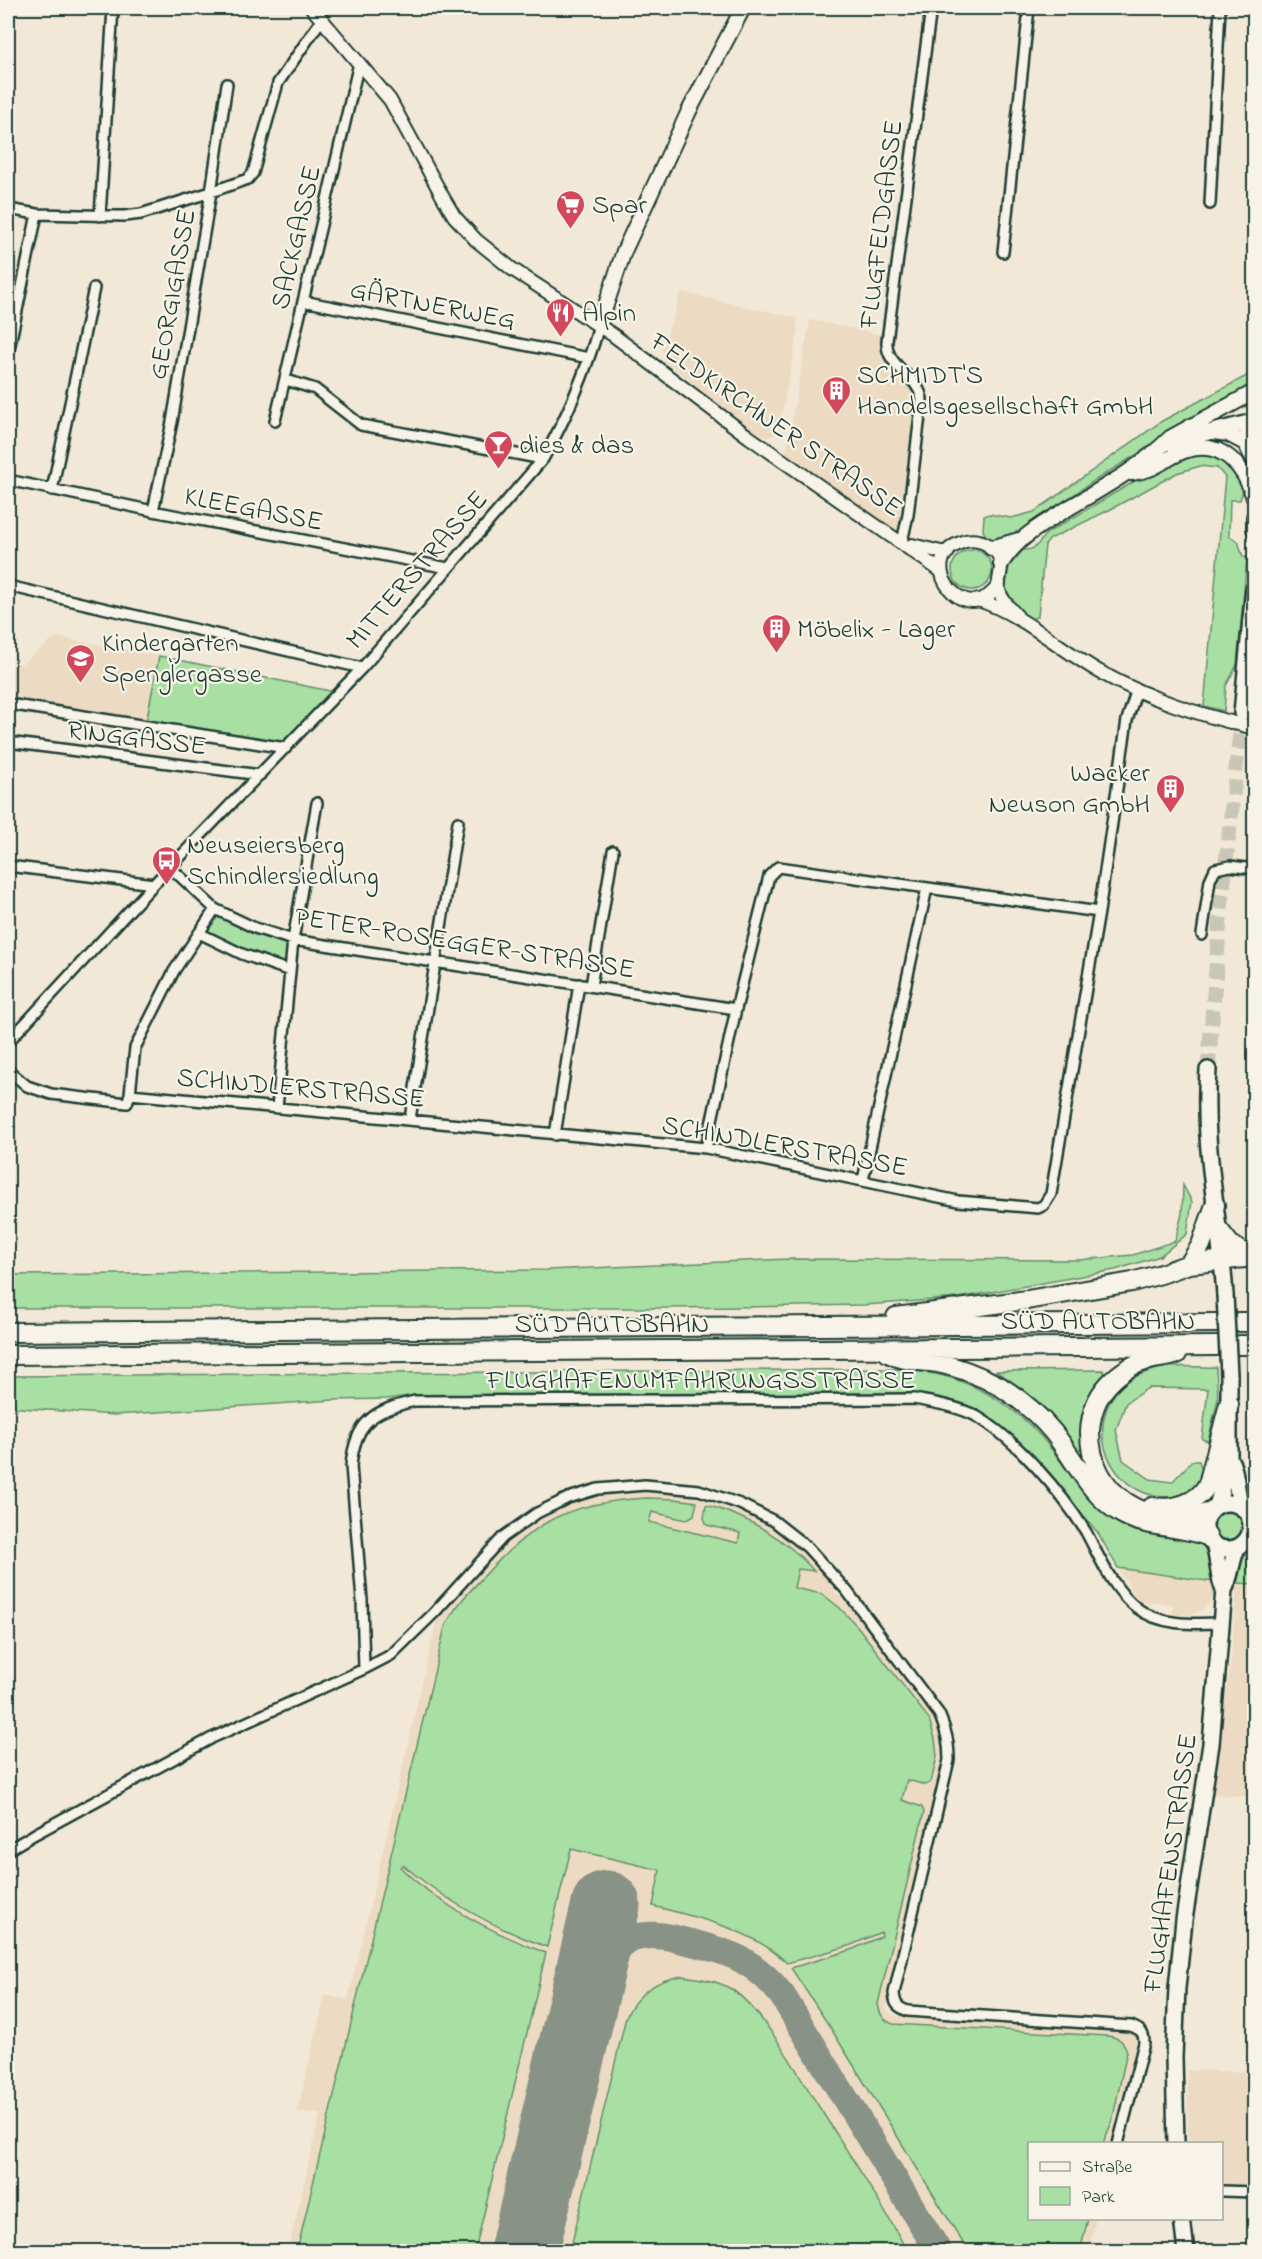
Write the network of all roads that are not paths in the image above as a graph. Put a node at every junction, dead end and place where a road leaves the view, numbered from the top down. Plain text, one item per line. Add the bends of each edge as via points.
1 (113, 8) edge
2 (312, 8) edge
3 (743, 8) edge
4 (931, 8) edge
5 (1029, 8) edge
6 (1220, 8) edge
7 (322, 19) junction
8 (359, 63) junction
9 (226, 84) dead end
10 (211, 192) junction
11 (1210, 204) dead end
12 (8, 209) edge
13 (38, 214) junction
14 (100, 216) junction
15 (1003, 252) dead end
16 (94, 288) dead end
17 (303, 301) junction
18 (599, 326) junction
19 (8, 354) edge
20 (589, 358) junction
21 (286, 380) junction
22 (1254, 392) edge
23 (275, 421) dead end
24 (1254, 421) edge
25 (1212, 432) junction
26 (1159, 449) junction
27 (1251, 451) edge
28 (543, 459) junction
29 (1123, 475) junction
30 (8, 480) edge
31 (52, 489) junction
32 (1254, 498) edge
33 (153, 511) junction
34 (1254, 518) edge
35 (1254, 530) edge
36 (1021, 539) junction
37 (902, 542) junction
38 (992, 548) junction
39 (948, 552) junction
40 (1001, 564) junction
41 (448, 568) junction
42 (941, 571) junction
43 (999, 584) junction
44 (8, 586) edge
45 (1254, 589) edge
46 (978, 600) junction
47 (1022, 622) junction
48 (362, 668) junction
49 (1137, 689) junction
50 (8, 704) edge
51 (1242, 713) tunnel mouth
52 (1254, 728) edge
53 (8, 742) edge
54 (286, 748) junction
55 (260, 775) junction
56 (317, 803) dead end
57 (458, 822) dead end
58 (613, 851) dead end
59 (8, 866) edge
60 (171, 868) junction
61 (1254, 870) edge
62 (154, 884) junction
63 (927, 888) junction
64 (215, 909) junction
65 (1099, 912) junction
66 (199, 933) junction
67 (1202, 935) dead end
68 (294, 939) junction
69 (435, 963) junction
70 (290, 971) junction
71 (579, 984) junction
72 (591, 986) junction
73 (736, 1009) junction
74 (8, 1042) edge
75 (8, 1070) edge
76 (1208, 1070) tunnel mouth
77 (129, 1094) junction
78 (277, 1108) junction
79 (410, 1119) junction
80 (555, 1135) junction
81 (706, 1148) junction
82 (863, 1180) junction
83 (1215, 1205) junction
84 (1219, 1230) junction
85 (1251, 1256) edge
86 (1223, 1261) junction
87 (1189, 1264) junction
88 (1216, 1323) dead end
89 (841, 1326) junction
90 (8, 1332) edge
91 (1191, 1346) junction
92 (1217, 1346) dead end
93 (879, 1348) junction
94 (8, 1355) edge
95 (1229, 1404) junction
96 (1229, 1458) junction
97 (1127, 1503) junction
98 (1213, 1509) junction
99 (1249, 1516) edge
100 (1210, 1540) junction
101 (1247, 1540) edge
102 (1224, 1590) junction
103 (1221, 1623) junction
104 (364, 1669) junction
105 (8, 1851) edge
106 (1119, 2142) edge
107 (1176, 2142) edge
108 (1223, 2191) edge
109 (1254, 2192) edge
110 (1182, 2220) edge
111 (1186, 2252) edge

1 - 14 street
2 - 7 street, FELDKIRCHNER STRASSE
3 - 18 main road, MITTERSTRASSE via 689,111 624,251
4 - 37 street, FLUGFELDGASSE via 887,341 887,353 919,390 922,399
5 - 15 street
6 - 11 street
7 - 8 street, FELDKIRCHNER STRASSE
7 - 10 street, GEORGIGASSE via 278,83 253,173
8 - 17 street, SACKGASSE
8 - 18 street, FELDKIRCHNER STRASSE via 390,100 444,199 465,229 512,269
9 - 10 street
10 - 14 street via 137,215
10 - 33 street, GEORGIGASSE
12 - 13 street
13 - 14 street
13 - 19 street
16 - 31 street
17 - 20 street, GÄRTNERWEG
17 - 21 street, SACKGASSE
18 - 20 street, MITTERSTRASSE
18 - 37 street, FELDKIRCHNER STRASSE via 749,437
20 - 28 street, MITTERSTRASSE
21 - 23 street, SACKGASSE
21 - 28 street via 315,389 361,425
22 - 26 main road via 1181,430
24 - 25 main road
24 - 27 main road via 1248,431
25 - 26 main road
25 - 27 main road via 1228,434
26 - 29 main road
28 - 41 street, MITTERSTRASSE
29 - 32 main road via 1150,468 1189,449 1213,450 1243,470
29 - 36 main road
30 - 31 street, KLEEGASSE
31 - 33 street, KLEEGASSE
33 - 41 street, KLEEGASSE
34 - 35 main road
36 - 38 main road
36 - 40 main road
37 - 39 street, FELDKIRCHNER STRASSE
37 - 42 street, FELDKIRCHNER STRASSE
38 - 39 street via 966,541
38 - 40 street
39 - 42 street
40 - 43 street
41 - 48 street, MITTERSTRASSE
42 - 46 street via 946,587 955,595
43 - 46 street
43 - 47 street via 1003,600
44 - 48 street
45 - 51 main road
46 - 47 street
47 - 49 street via 1092,667
48 - 54 street, MITTERSTRASSE
49 - 52 street via 1196,712
49 - 65 street, SCHINDLERSTRASSE via 1127,720
50 - 54 street
53 - 55 street, RINGGASSE
54 - 55 street, MITTERSTRASSE
55 - 60 street, MITTERSTRASSE
56 - 68 street
57 - 69 street
58 - 72 street
59 - 62 street
60 - 62 street, MITTERSTRASSE
60 - 64 street, PETER-ROSEGGER-STRASSE
61 - 67 street via 1220,866 1211,874
62 - 74 street, MITTERSTRASSE
63 - 65 street
63 - 73 street via 778,867 769,876
63 - 82 street
64 - 66 street
64 - 68 street, PETER-ROSEGGER-STRASSE via 255,928
65 - 82 street, SCHINDLERSTRASSE via 1051,1194 1044,1205 1038,1208 958,1200
66 - 70 street
66 - 77 street via 174,971 135,1047
68 - 69 street, PETER-ROSEGGER-STRASSE
68 - 70 street
69 - 71 street, PETER-ROSEGGER-STRASSE
69 - 79 street
70 - 78 street
71 - 72 street, PETER-ROSEGGER-STRASSE
71 - 80 street
72 - 73 street, PETER-ROSEGGER-STRASSE
73 - 81 street
75 - 77 street, SCHINDLERSTRASSE via 27,1086 51,1094 127,1103
76 - 83 main road, FLUGHAFENSTRASSE via 1207,1143
77 - 78 street, SCHINDLERSTRASSE
78 - 79 street, SCHINDLERSTRASSE
79 - 80 street, SCHINDLERSTRASSE
80 - 81 street, SCHINDLERSTRASSE
81 - 82 street, SCHINDLERSTRASSE
83 - 84 main road, FLUGHAFENSTRASSE
83 - 87 highway via 1201,1245
84 - 85 highway via 1230,1244
84 - 86 main road, FLUGHAFENSTRASSE
85 - 86 highway
86 - 87 highway
86 - 95 main road, FLUGHAFENSTRASSE, bridge
87 - 89 highway via 1121,1284
88 - 89 highway, SÜD AUTOBAHN
89 - 90 highway, SÜD AUTOBAHN
91 - 92 highway, SÜD AUTOBAHN
91 - 93 highway, SÜD AUTOBAHN
91 - 97 highway via 1170,1357 1151,1359 1127,1369 1106,1387 1096,1405 1090,1426 1092,1457 1102,1479
93 - 94 highway, SÜD AUTOBAHN
93 - 100 highway via 899,1359 936,1363 999,1386 1026,1404 1052,1431 1101,1499 1137,1522 1196,1532
95 - 96 main road, FLUGHAFENSTRASSE
95 - 97 highway via 1202,1495 1188,1504 1157,1508
96 - 98 main road, FLUGHAFENSTRASSE via 1221,1495
96 - 99 main road, FLUGHAFENSTRASSE via 1234,1466 1237,1495
97 - 98 highway via 1170,1518 1192,1518
98 - 99 main road via 1233,1503
98 - 100 main road, FLUGHAFENSTRASSE via 1205,1526
99 - 101 main road, FLUGHAFENSTRASSE via 1252,1527
100 - 101 main road via 1229,1550
100 - 102 main road, FLUGHAFENSTRASSE via 1218,1556
101 - 102 main road, FLUGHAFENSTRASSE via 1233,1557
102 - 103 main road, FLUGHAFENSTRASSE
103 - 104 street, FLUGHAFENUMFAHRUNGSSTRASSE via 1164,1620 1138,1609 1120,1590 1082,1526 1041,1472 1009,1440 975,1416 943,1405 914,1399 415,1401 375,1414 359,1430 352,1448
103 - 107 main road, FLUGHAFENSTRASSE via 1211,1744 1177,1988
104 - 105 street via 212,1738
104 - 106 street via 401,1647 503,1537 537,1513 568,1498 598,1489 645,1485 699,1490 774,1521 807,1548 847,1591 939,1714 949,1742 949,1760 894,1993 895,2003 908,2011 1131,2026 1140,2030 1144,2043
108 - 109 street
110 - 111 main road

